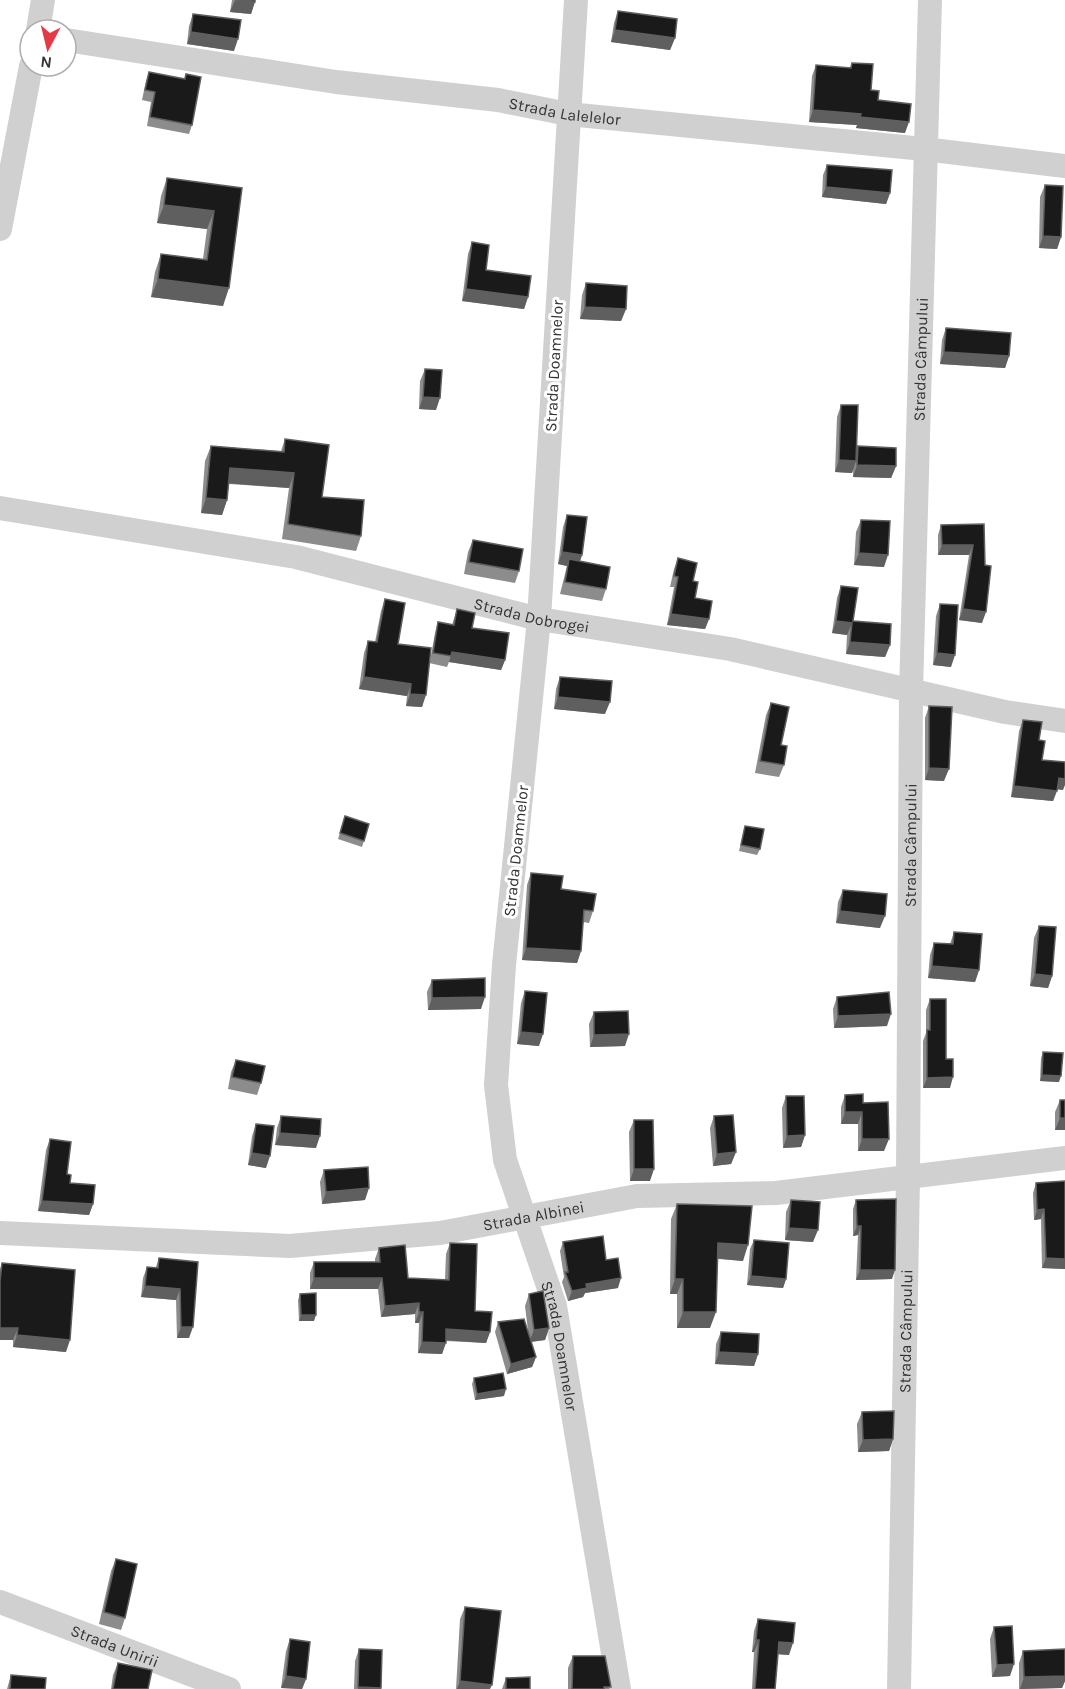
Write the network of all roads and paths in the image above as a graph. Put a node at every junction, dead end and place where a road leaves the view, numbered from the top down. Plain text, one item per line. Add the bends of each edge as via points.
1 (43, 0) edge
2 (576, 0) edge
3 (930, 0) edge
4 (40, 18) edge
5 (78, 42) edge
6 (29, 78) edge
7 (568, 114) junction
8 (924, 148) junction
9 (1065, 166) edge
10 (0, 229) edge
11 (0, 508) edge
12 (539, 619) junction
13 (911, 692) junction
14 (1065, 722) edge
15 (1065, 1158) edge
16 (908, 1177) junction
17 (523, 1216) junction
18 (0, 1233) edge
19 (0, 1602) edge
20 (230, 1689) edge
21 (619, 1689) edge
22 (899, 1689) edge

1 - 4 street
2 - 7 street, Strada Doamnelor
3 - 8 street, Strada Câmpului
5 - 7 street, Strada Lalelelor via 336,82 498,100
6 - 10 street
7 - 8 street, Strada Lalelelor
7 - 12 street, Strada Doamnelor
8 - 9 street, Strada Lalelelor
8 - 13 street, Strada Câmpului
11 - 12 street, Strada Dobrogei via 296,557
12 - 13 street, Strada Dobrogei via 730,649
12 - 17 street, Strada Doamnelor via 504,965 496,1085 505,1160
13 - 14 street, Strada Dobrogei
13 - 16 street, Strada Câmpului
15 - 16 street, Strada Albinei
16 - 17 street, Strada Albinei via 776,1193 637,1196
16 - 22 street, Strada Câmpului
17 - 18 street, Strada Albinei via 440,1233 290,1246
17 - 21 street, Strada Doamnelor via 555,1306
19 - 20 street, Strada Unirii

